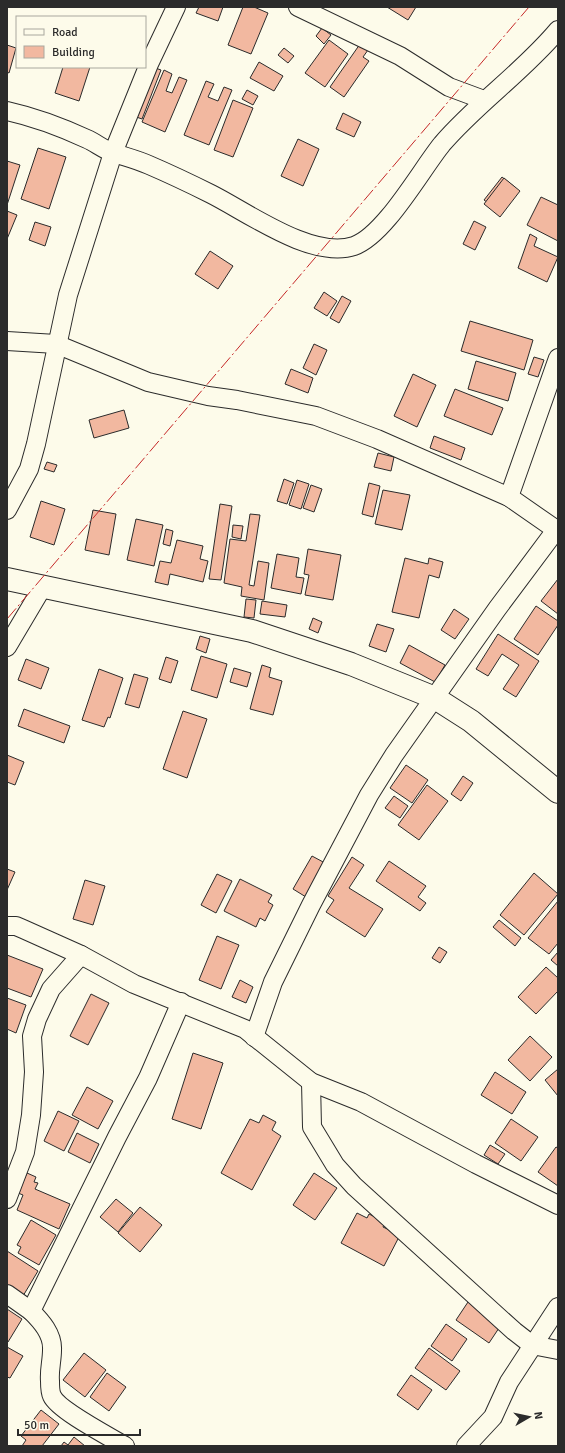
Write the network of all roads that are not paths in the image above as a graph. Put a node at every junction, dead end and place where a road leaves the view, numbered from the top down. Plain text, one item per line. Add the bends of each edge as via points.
1 (176, 7) edge
2 (298, 7) edge
3 (558, 30) edge
4 (484, 100) junction
5 (7, 111) edge
6 (113, 153) junction
7 (7, 341) edge
8 (56, 344) junction
9 (558, 358) edge
10 (509, 496) junction
11 (7, 510) edge
12 (557, 531) edge
13 (7, 579) edge
14 (42, 588) junction
15 (7, 647) edge
16 (435, 698) junction
17 (558, 792) edge
18 (7, 926) edge
19 (81, 955) junction
20 (181, 1002) junction
21 (254, 1037) junction
22 (311, 1082) junction
23 (7, 1199) edge
24 (558, 1205) edge
25 (7, 1294) edge
26 (558, 1307) edge
27 (31, 1311) junction
28 (532, 1345) junction
29 (558, 1350) edge
30 (125, 1446) edge
31 (466, 1446) edge

1 - 6 street via 149,64
2 - 4 street via 400,56 449,88
3 - 4 street via 541,50
4 - 6 street via 442,145 412,188 370,238 354,246 341,248 312,244 285,234 204,190 147,164
5 - 6 street via 72,132
6 - 8 street via 68,295
7 - 8 street
8 - 10 street via 148,382 316,416 377,439
8 - 11 street via 36,444 28,469
9 - 10 street
10 - 12 street
12 - 16 street via 497,609
13 - 14 main road
14 - 15 street
14 - 16 main road via 252,631 351,664
16 - 17 main road via 471,721
16 - 21 street via 369,795 273,982
18 - 19 street via 20,928
19 - 20 street via 134,984
19 - 23 street via 51,989 37,1019 32,1036 34,1072 28,1137
20 - 21 street via 246,1029
20 - 27 street via 148,1078
21 - 22 street
22 - 24 street via 361,1102
22 - 28 street via 312,1127 335,1165 441,1267
25 - 27 street
26 - 28 street
27 - 30 street via 45,1327 51,1341 51,1396 58,1404
28 - 29 street
28 - 31 street via 509,1382 493,1416

